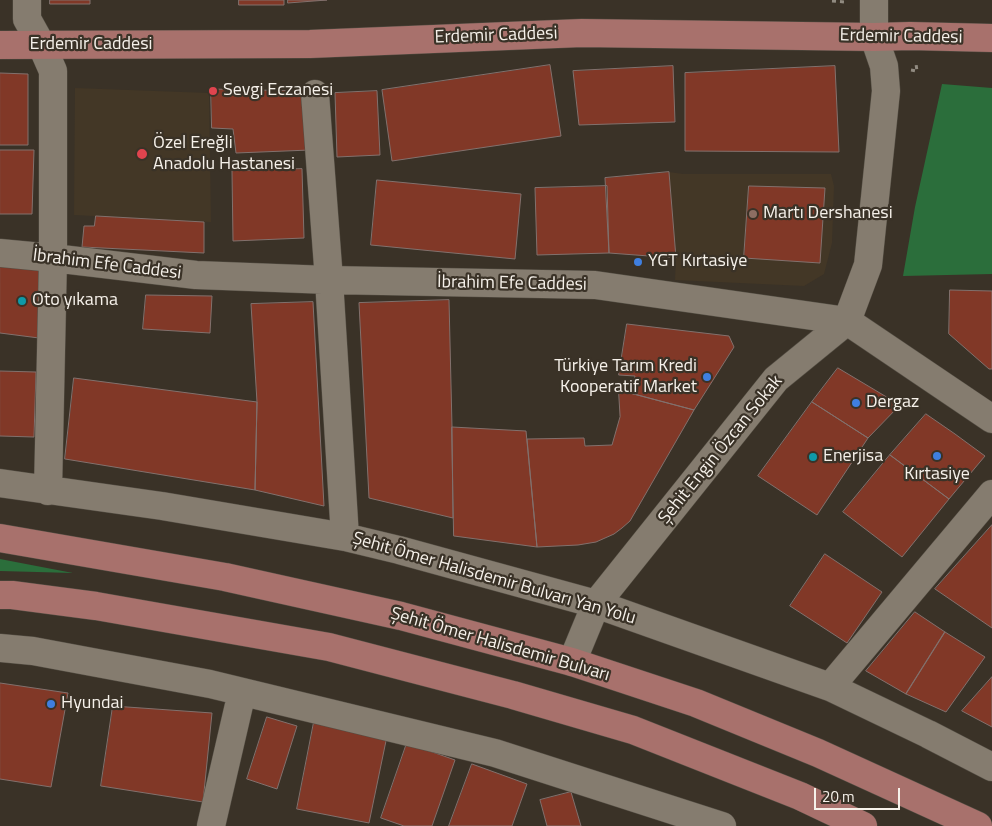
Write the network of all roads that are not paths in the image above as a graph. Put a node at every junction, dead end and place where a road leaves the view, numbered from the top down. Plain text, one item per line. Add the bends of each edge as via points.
1 (27, 0) edge
2 (874, 0) edge
3 (874, 36) junction
4 (992, 38) edge
5 (0, 45) edge
6 (42, 46) junction
7 (315, 94) dead end
8 (0, 253) edge
9 (53, 258) junction
10 (330, 280) junction
11 (847, 321) junction
12 (991, 416) edge
13 (0, 483) edge
14 (48, 491) junction
15 (992, 494) edge
16 (345, 537) junction
17 (0, 538) edge
18 (0, 594) edge
19 (596, 604) junction
20 (0, 648) edge
21 (572, 662) junction
22 (830, 687) junction
23 (242, 692) junction
24 (992, 767) edge
25 (211, 826) edge
26 (722, 826) edge
27 (863, 826) edge
28 (978, 826) edge

1 - 6 street via 27,19
2 - 3 street
3 - 4 main road, Erdemir Caddesi
3 - 6 main road, Erdemir Caddesi via 582,33 310,44
3 - 11 street via 884,66 886,91 868,265
5 - 6 main road, Erdemir Caddesi
6 - 9 street via 53,71
7 - 10 street
8 - 9 street, İbrahim Efe Caddesi
9 - 10 street, İbrahim Efe Caddesi via 196,275
9 - 14 street
10 - 11 street, İbrahim Efe Caddesi via 595,285
10 - 16 street
11 - 12 street, İbrahim Efe Caddesi
11 - 19 street, Şehit Engin Özcan Sokak via 776,379
13 - 14 street, Şehit Ömer Halisdemir Bulvarı Yan Yolu
14 - 16 street, Şehit Ömer Halisdemir Bulvarı Yan Yolu via 162,506
15 - 22 street
16 - 19 street, Şehit Ömer Halisdemir Bulvarı Yan Yolu
17 - 21 main road, Şehit Ömer Halisdemir Bulvarı via 234,579 401,616
18 - 27 main road via 96,606 329,647 513,695 633,730 800,796
19 - 21 street, Şehit Engin Özcan Sokak
19 - 22 street, Şehit Ömer Halisdemir Bulvarı Yan Yolu
20 - 23 street via 33,651
21 - 28 main road, Şehit Ömer Halisdemir Bulvarı via 696,703 818,753
22 - 24 street, Şehit Ömer Halisdemir Bulvarı Yan Yolu
23 - 25 street
23 - 26 street via 495,753

